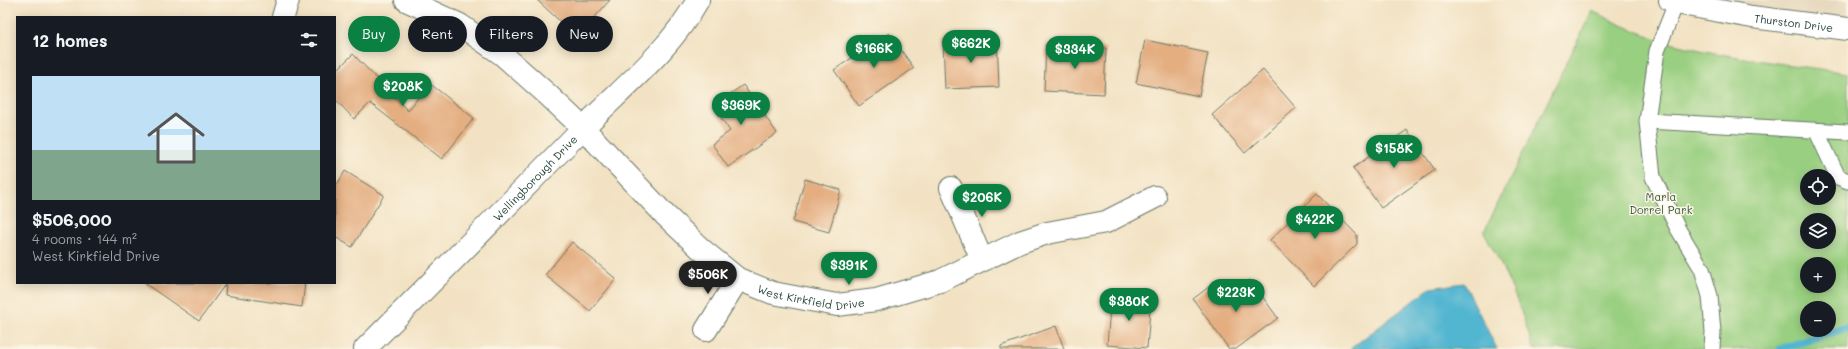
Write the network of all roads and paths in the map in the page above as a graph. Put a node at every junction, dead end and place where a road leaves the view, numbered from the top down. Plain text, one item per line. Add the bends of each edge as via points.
1 (288, 0) edge
2 (406, 0) edge
3 (698, 0) edge
4 (1672, 1) edge
5 (283, 16) edge
6 (1848, 29) edge
7 (1647, 121) junction
8 (582, 128) junction
9 (1816, 130) junction
10 (1848, 132) edge
11 (1848, 181) edge
12 (951, 188) dead end
13 (1155, 197) dead end
14 (982, 260) junction
15 (738, 279) junction
16 (706, 330) dead end
17 (365, 349) edge
18 (1712, 349) edge

1 - 5 street
2 - 8 street, West Kirkfield Drive via 460,25 503,55
3 - 8 street, Wellingborough Drive via 651,63
4 - 6 street, Thurston Drive via 1752,17
4 - 7 lane via 1657,51
7 - 9 lane
7 - 18 lane via 1653,177 1678,229 1702,269 1710,296
8 - 15 street, West Kirkfield Drive via 665,215
8 - 17 street, Wellingborough Drive
9 - 10 lane
9 - 11 lane via 1838,177
12 - 14 street
13 - 14 street, West Kirkfield Drive via 1106,222 1047,233 1020,242
14 - 15 street, West Kirkfield Drive via 940,281 876,300 837,305 773,293
15 - 16 street

